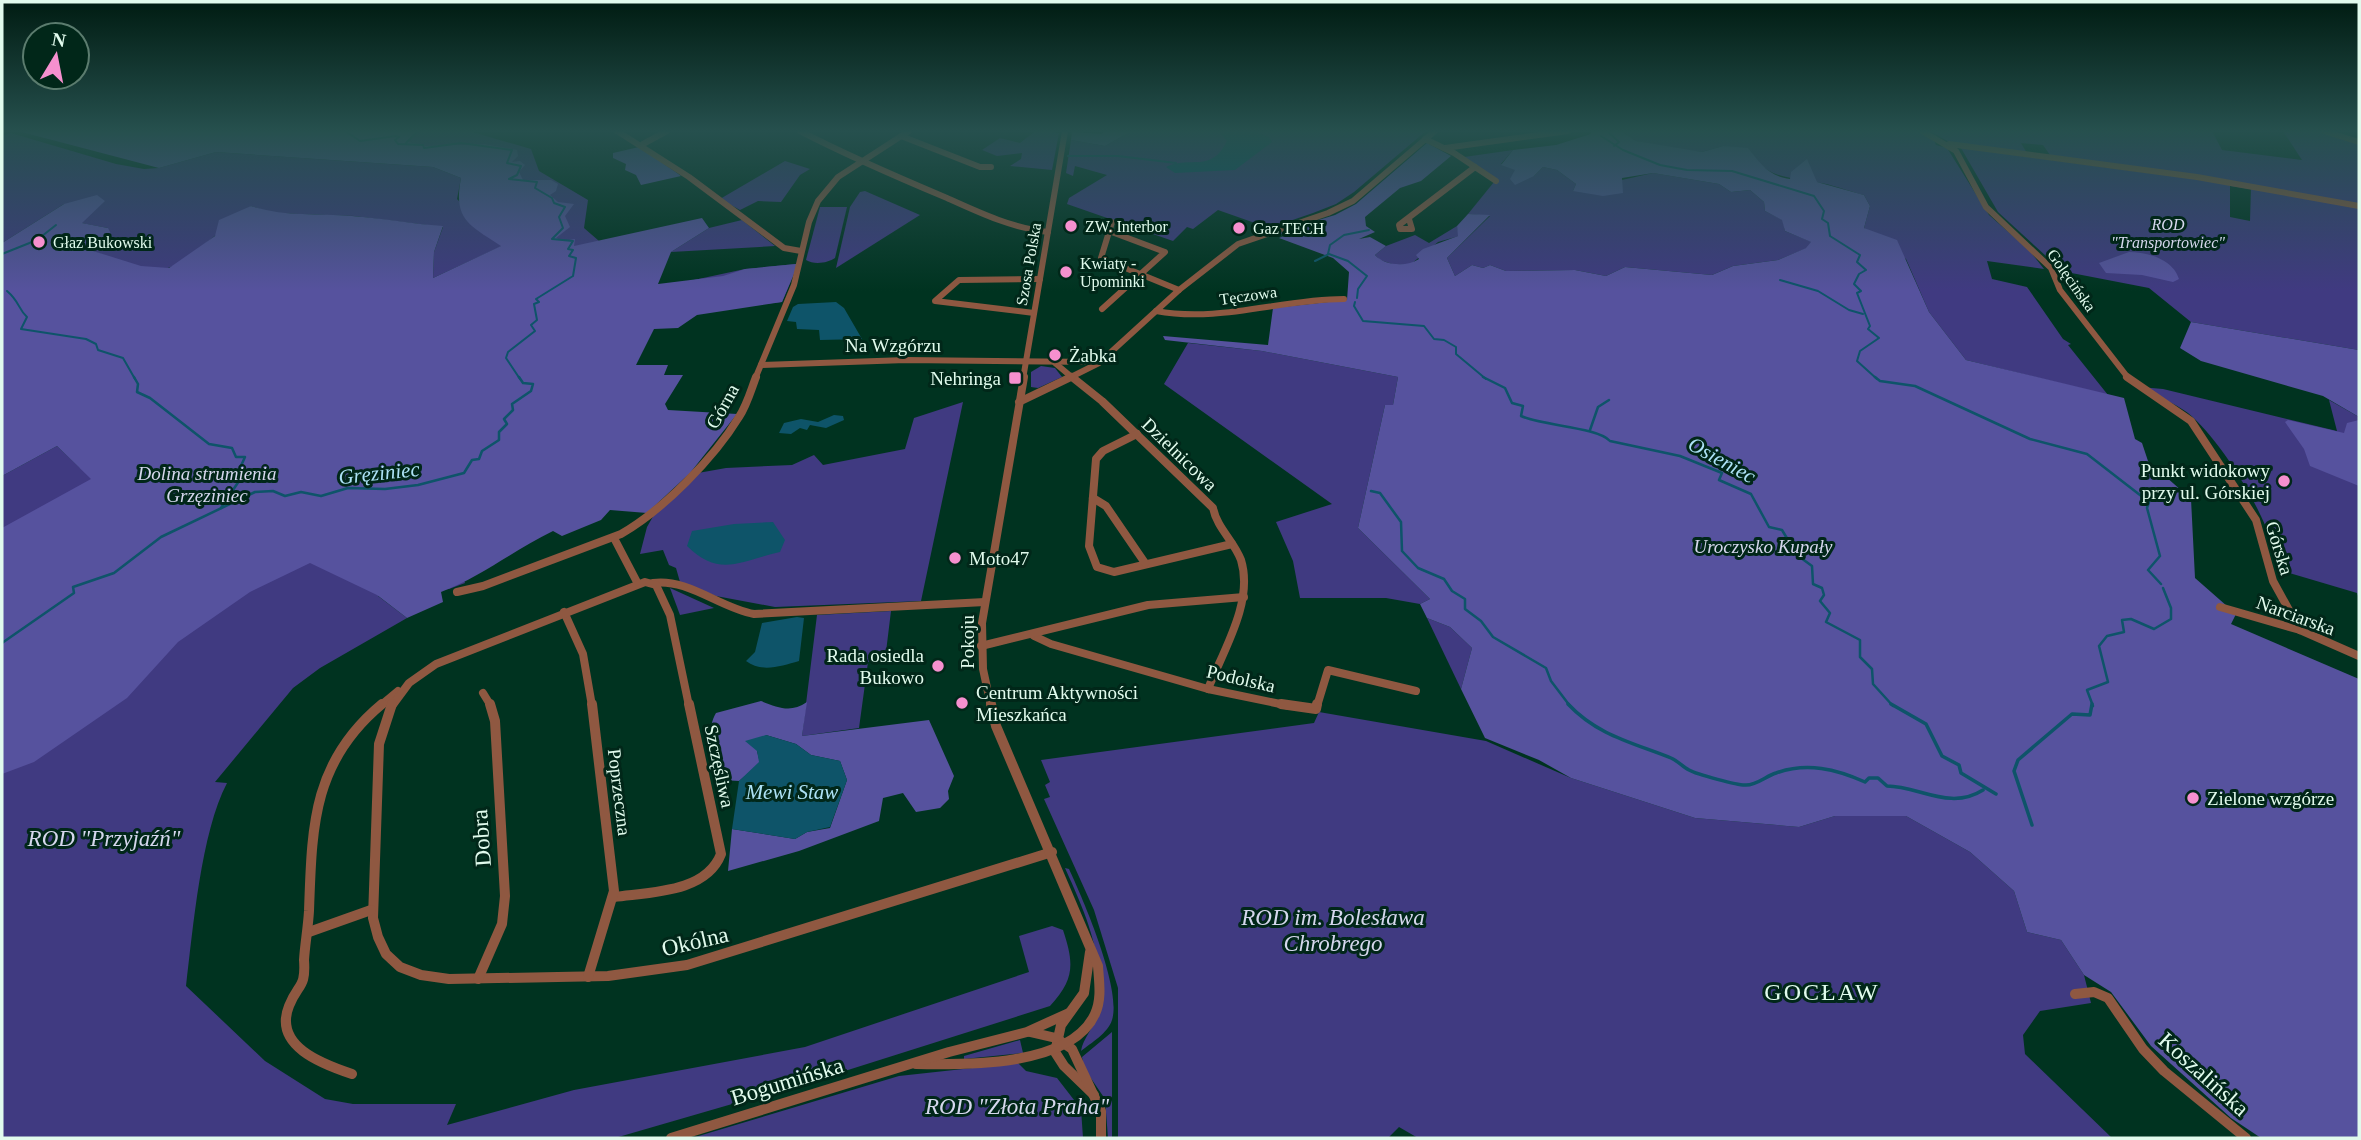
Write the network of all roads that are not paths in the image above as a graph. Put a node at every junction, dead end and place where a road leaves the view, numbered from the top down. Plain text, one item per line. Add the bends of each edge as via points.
1 (699, 184) edge
2 (832, 184) edge
3 (913, 184) edge
4 (1056, 184) edge
5 (1372, 184) edge
6 (1457, 184) edge
7 (1973, 184) edge
8 (2235, 184) edge
9 (2359, 206) edge
10 (1409, 219) dead end
11 (1112, 222) dead end
12 (1109, 231) junction
13 (1048, 232) junction
14 (801, 251) junction
15 (1140, 274) junction
16 (1040, 279) junction
17 (1179, 290) junction
18 (1344, 299) dead end
19 (1102, 309) dead end
20 (1156, 311) junction
21 (1034, 313) junction
22 (1101, 361) junction
23 (1026, 363) junction
24 (1055, 363) junction
25 (1083, 363) junction
26 (761, 365) junction
27 (1090, 368) junction
28 (1072, 377) junction
29 (2140, 390) joint
30 (1019, 401) junction
31 (1138, 434) junction
32 (1093, 498) junction
33 (614, 538) junction
34 (1231, 544) junction
35 (1145, 563) junction
36 (653, 583) junction
37 (638, 584) junction
38 (457, 592) dead end
39 (1244, 597) junction
40 (985, 602) junction
41 (2220, 607) dead end
42 (564, 612) junction
43 (2300, 630) junction
44 (1034, 636) junction
45 (981, 646) junction
46 (2359, 656) edge
47 (409, 683) junction
48 (1208, 689) junction
49 (1416, 691) dead end
50 (483, 693) dead end
51 (1052, 852) junction
52 (614, 897) junction
53 (371, 910) junction
54 (309, 932) junction
55 (1090, 948) junction
56 (588, 977) junction
57 (478, 979) junction
58 (2075, 995) dead end
59 (1069, 1013) junction
60 (1027, 1032) junction
61 (1060, 1046) junction
62 (916, 1064) junction
63 (352, 1074) dead end
64 (1094, 1095) junction
65 (671, 1138) edge
66 (1101, 1138) edge
67 (2246, 1138) edge

1 - 14 street via 784,248
2 - 14 street, Górna via 818,201
3 - 13 street via 1018,228
4 - 13 street, Szosa Polska
5 - 17 street via 1350,203 1321,216 1245,240
6 - 10 street
7 - 29 street, Golęcińska via 1986,208 2051,268 2060,290 2099,344
8 - 9 street
11 - 12 street
12 - 15 street via 1101,258
12 - 15 street via 1165,252
13 - 16 street, Szosa Polska
14 - 26 street, Górna via 794,285
15 - 17 street
15 - 19 street
16 - 21 street, Szosa Polska
16 - 21 street via 959,280 935,301
17 - 20 street
18 - 20 street, Tęczowa via 1187,318
20 - 22 street
21 - 23 street, Szosa Polska
22 - 25 street, Na Wzgórzu
22 - 27 street
23 - 24 street, Na Wzgórzu
23 - 26 street, Na Wzgórzu via 894,360
23 - 30 street, Szosa Polska
24 - 25 street, Na Wzgórzu
24 - 28 street, Dzielnicowa
25 - 27 street
26 - 33 street, Górna via 740,416 716,448 642,522
27 - 28 street
28 - 30 street
28 - 31 street, Dzielnicowa
29 - 43 street, Górska via 2185,414 2223,467 2256,520 2273,581
30 - 40 street, Pokoju
31 - 32 street via 1097,457
31 - 34 street, Dzielnicowa via 1213,508
32 - 35 street via 1106,506
32 - 35 street via 1089,546 1097,567 1110,572
33 - 37 street
33 - 38 street, Górna
34 - 35 street via 1158,564
34 - 39 street, Dzielnicowa via 1244,572
36 - 37 street
36 - 40 street via 670,581 732,611 754,614
36 - 52 street, Szczęśliwa via 670,615 720,861 714,872 700,880
37 - 42 street, Okólna
39 - 44 street via 1148,606
39 - 48 street, Dzielnicowa
40 - 45 street, Pokoju
41 - 43 street, Narciarska
42 - 47 street, Okólna via 452,656
42 - 52 street, Poprzeczna via 583,654 589,683
43 - 46 street, Narciarska
44 - 45 street
44 - 48 street, Podolska
45 - 51 street, Pokoju via 996,726
47 - 53 street, Okólna via 389,710 380,736
47 - 54 street, Okólna via 356,727 323,776 316,804
48 - 49 street, Podolska via 1314,710 1328,670
50 - 57 street, Dobra via 495,721 505,897 502,924
51 - 55 street, Pokoju
51 - 56 street, Okólna via 708,959 646,972
52 - 56 street, Poprzeczna
53 - 54 street
53 - 57 street, Okólna via 381,946 399,967 424,977
54 - 63 street, Okólna via 302,962 306,975 289,1005 288,1032 309,1058
55 - 59 street, Pokoju via 1084,993
55 - 61 street, Pokoju via 1101,980 1098,1004 1085,1029
56 - 57 street, Okólna
58 - 67 street, Koszalińska via 2094,992 2108,998 2164,1071
59 - 60 street, Bogumińska
59 - 61 street, Pokoju
60 - 61 street
60 - 62 street, Bogumińska
61 - 62 street, Bogumińska via 1027,1058
61 - 64 street
61 - 64 street via 1063,1066
62 - 65 street, Bogumińska
64 - 66 street via 1101,1111

